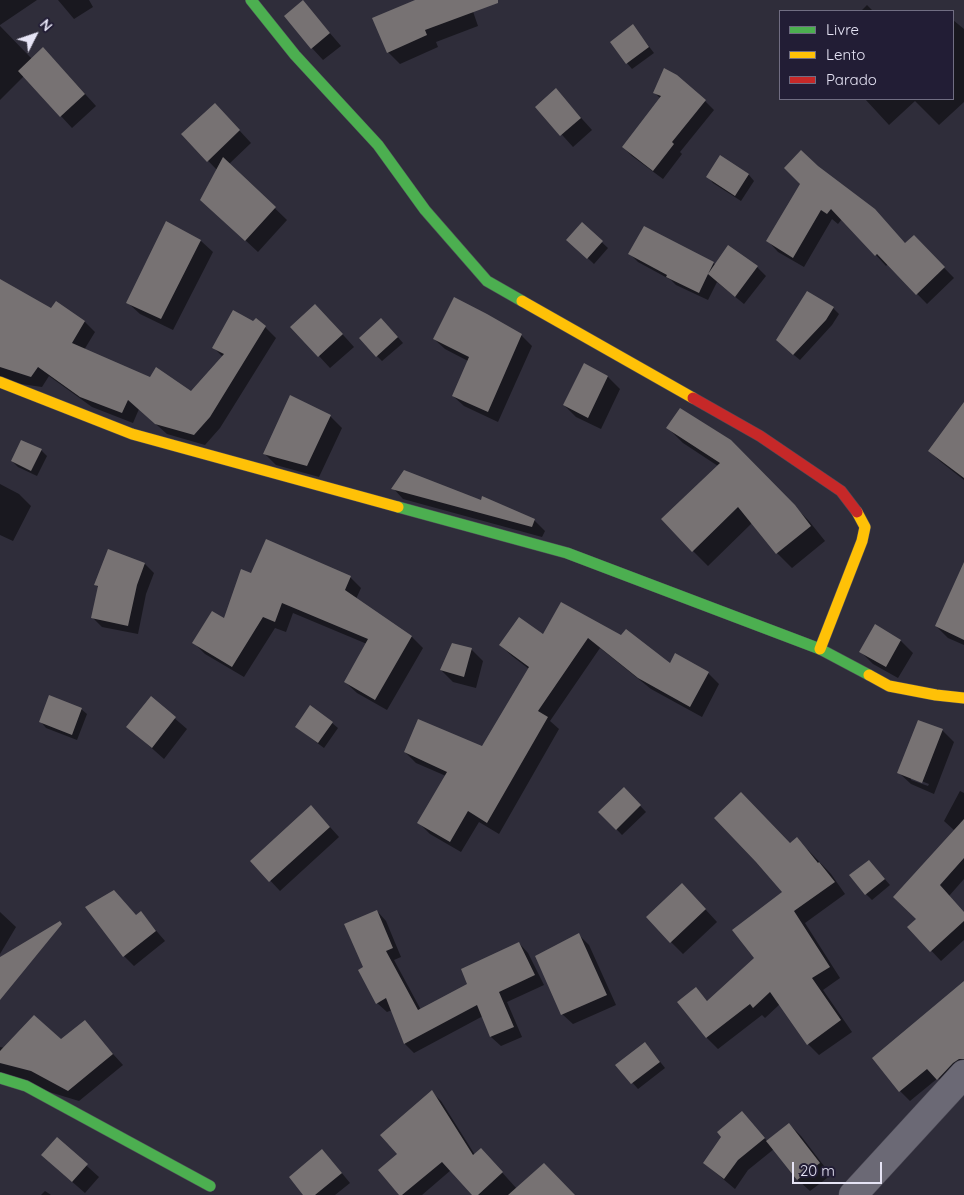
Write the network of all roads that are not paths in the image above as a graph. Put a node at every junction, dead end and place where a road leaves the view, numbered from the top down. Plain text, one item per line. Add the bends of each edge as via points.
1 (251, 0) edge
2 (0, 382) edge
3 (820, 649) junction
4 (964, 698) edge
5 (964, 1074) edge
6 (0, 1078) edge
7 (210, 1186) dead end
8 (853, 1195) edge

1 - 3 street via 378,145 425,210 487,281 760,436 841,491 865,527
2 - 3 street via 132,434 566,553
3 - 4 street via 889,686
5 - 8 street
6 - 7 street via 26,1086

